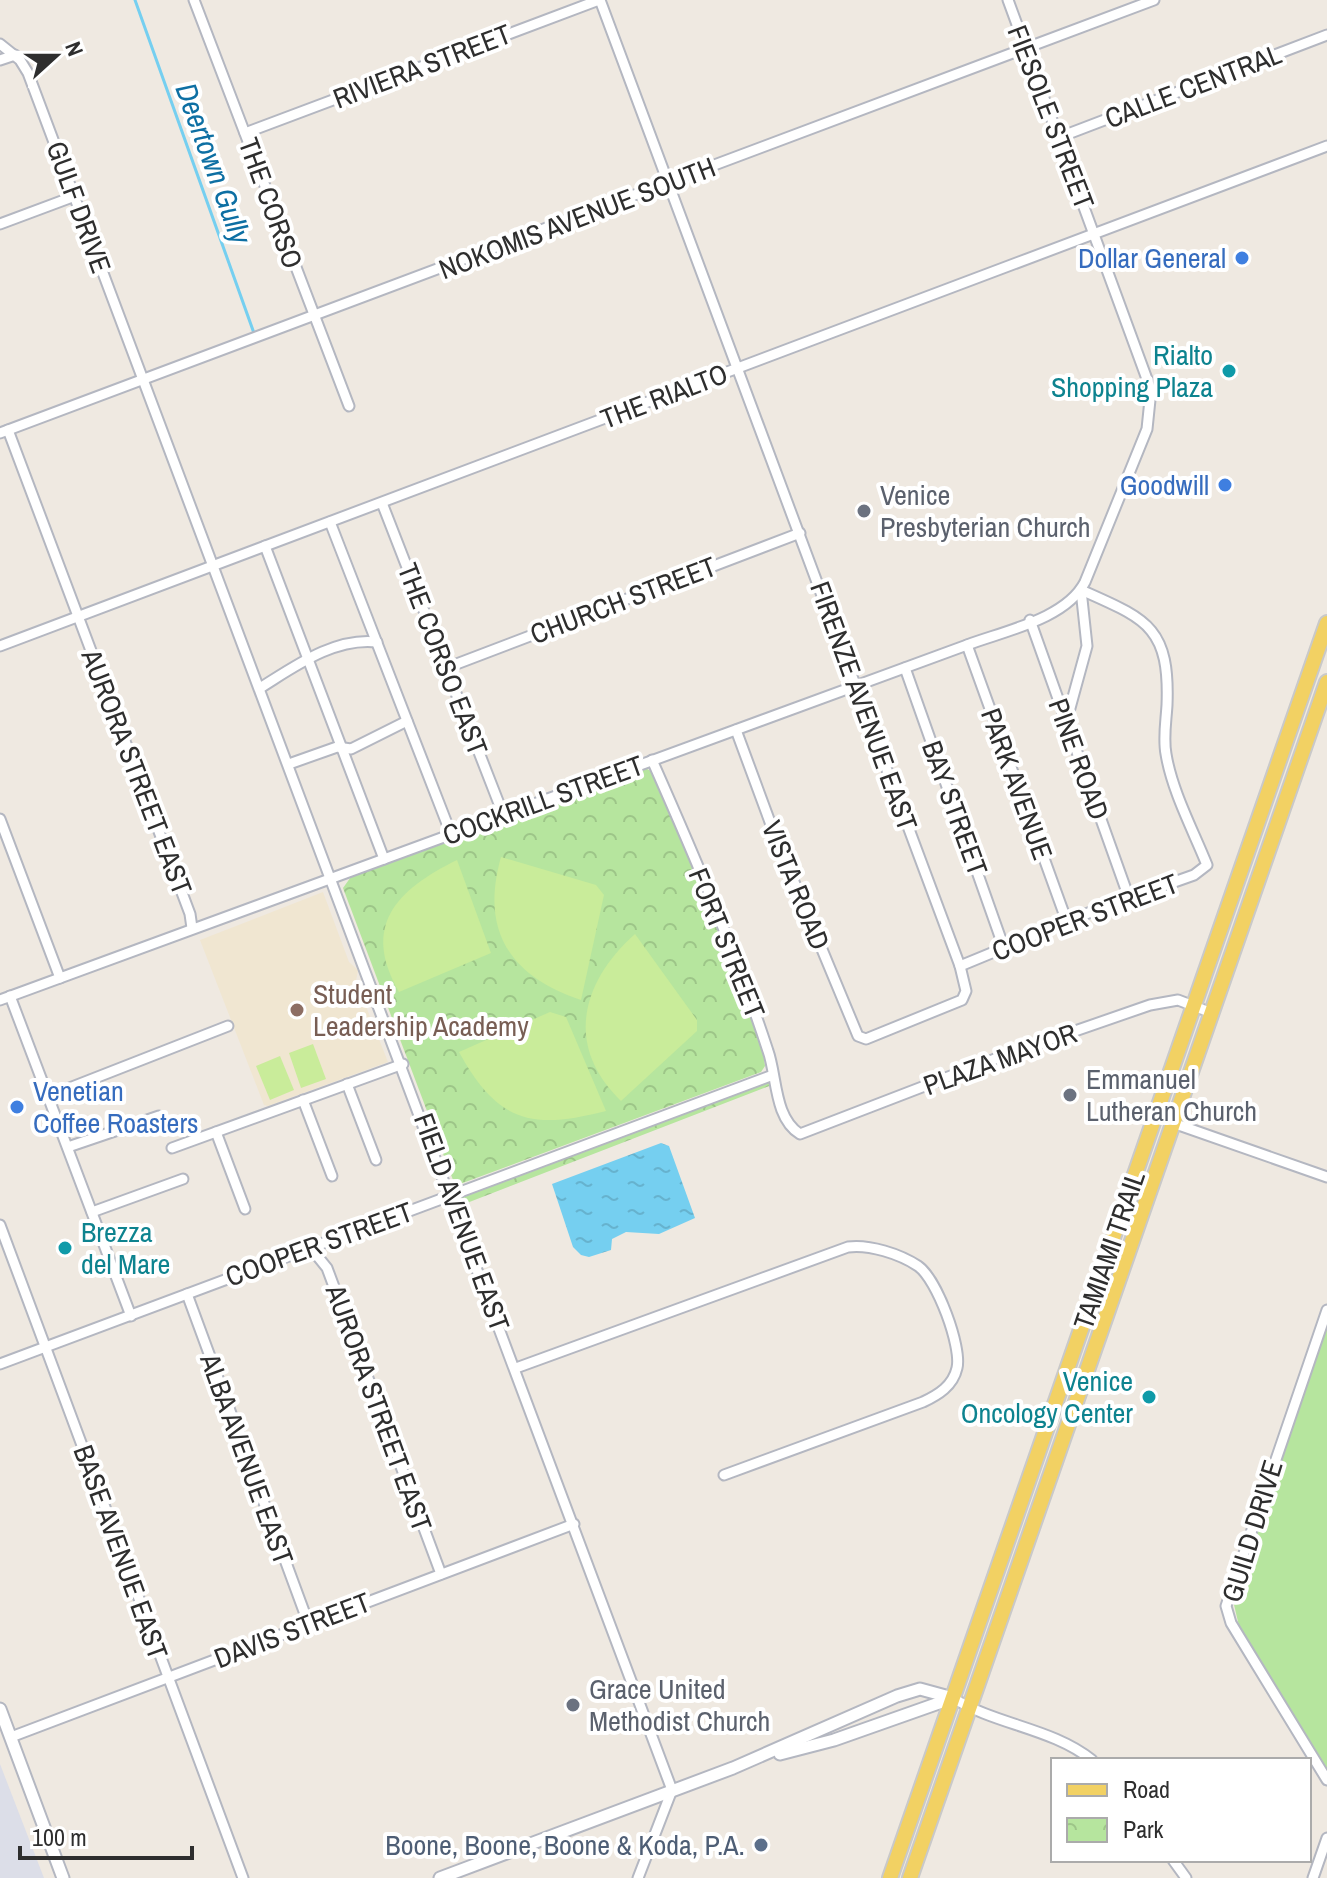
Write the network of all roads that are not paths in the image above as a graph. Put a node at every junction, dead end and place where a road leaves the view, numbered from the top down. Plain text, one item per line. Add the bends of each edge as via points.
1 (194, 0) edge
2 (599, 0) edge
3 (1008, 0) edge
4 (1154, 0) edge
5 (1327, 35) edge
6 (0, 44) edge
7 (1026, 49) junction
8 (15, 55) junction
9 (0, 60) edge
10 (245, 133) junction
11 (1060, 137) junction
12 (1327, 146) edge
13 (670, 183) junction
14 (75, 196) junction
15 (0, 224) edge
16 (1095, 233) junction
17 (315, 317) junction
18 (739, 367) junction
19 (143, 380) junction
20 (349, 406) dead end
21 (4, 432) edge
22 (382, 503) junction
23 (330, 522) junction
24 (800, 533) junction
25 (265, 546) junction
26 (214, 567) junction
27 (1081, 590) junction
28 (78, 616) junction
29 (1030, 620) junction
30 (1327, 623) edge
31 (377, 642) junction
32 (967, 645) junction
33 (0, 646) edge
34 (308, 657) junction
35 (446, 668) junction
36 (905, 668) junction
37 (1327, 682) edge
38 (857, 686) junction
39 (260, 688) junction
40 (1066, 720) junction
41 (407, 721) junction
42 (736, 730) junction
43 (342, 748) junction
44 (652, 760) junction
45 (289, 764) junction
46 (503, 814) junction
47 (0, 819) edge
48 (451, 834) junction
49 (384, 859) junction
50 (331, 877) junction
51 (1129, 898) junction
52 (1067, 922) junction
53 (192, 928) junction
54 (1004, 948) junction
55 (960, 966) junction
56 (60, 978) junction
57 (10, 996) junction
58 (0, 1000) edge
59 (1194, 1005) junction
60 (1212, 1013) junction
61 (918, 1020) joint
62 (228, 1026) dead end
63 (403, 1064) junction
64 (773, 1075) junction
65 (347, 1084) junction
66 (49, 1096) junction
67 (303, 1100) junction
68 (159, 1116) dead end
69 (1173, 1123) junction
70 (791, 1128) joint
71 (216, 1132) junction
72 (68, 1147) junction
73 (172, 1148) dead end
74 (376, 1160) dead end
75 (332, 1176) dead end
76 (1327, 1177) edge
77 (183, 1179) dead end
78 (452, 1195) junction
79 (245, 1209) dead end
80 (92, 1212) junction
81 (0, 1225) edge
82 (310, 1247) junction
83 (187, 1294) junction
84 (1327, 1310) edge
85 (131, 1316) junction
86 (46, 1346) junction
87 (0, 1364) edge
88 (516, 1368) junction
89 (724, 1475) dead end
90 (574, 1524) junction
91 (441, 1574) junction
92 (309, 1625) junction
93 (167, 1678) junction
94 (953, 1698) junction
95 (0, 1709) edge
96 (969, 1709) junction
97 (11, 1737) junction
98 (1089, 1758) edge
99 (752, 1761) junction
100 (1327, 1780) edge
101 (672, 1790) junction
102 (1327, 1838) edge
103 (63, 1878) edge
104 (243, 1878) edge
105 (440, 1878) edge
106 (638, 1878) edge
107 (890, 1878) edge
108 (910, 1878) edge
109 (1313, 1878) edge

1 - 10 street, THE CORSO
2 - 10 street, RIVIERA STREET
2 - 13 street, FIRENZE AVENUE EAST
3 - 7 street, FIESOLE STREET
4 - 7 street, NOKOMIS AVENUE SOUTH
5 - 11 street, CALLE CENTRAL
6 - 8 street, GULF DRIVE
7 - 11 street, FIESOLE STREET
7 - 13 street, NOKOMIS AVENUE SOUTH
8 - 9 street
8 - 14 street, GULF DRIVE via 28,73
10 - 17 street, THE CORSO
11 - 16 street, FIESOLE STREET
12 - 16 street, THE RIALTO
13 - 17 street, NOKOMIS AVENUE SOUTH
13 - 18 street, FIRENZE AVENUE EAST
14 - 15 street
14 - 19 street, GULF DRIVE
16 - 18 street, THE RIALTO
16 - 27 street via 1152,404 1147,429
17 - 19 street, NOKOMIS AVENUE SOUTH
17 - 20 street, THE CORSO
18 - 22 street, THE RIALTO
18 - 24 street, FIRENZE AVENUE EAST
19 - 21 street, NOKOMIS AVENUE SOUTH
19 - 26 street, GULF DRIVE
21 - 28 street, AURORA STREET EAST
22 - 23 street, THE RIALTO
22 - 35 street, THE CORSO EAST
23 - 25 street, THE RIALTO
23 - 31 street
24 - 35 street, CHURCH STREET
24 - 38 street, FIRENZE AVENUE EAST
25 - 26 street, THE RIALTO
25 - 34 street
26 - 28 street, THE RIALTO
26 - 39 street, FIELD AVENUE EAST
27 - 29 street, COCKRILL STREET via 1065,605
27 - 40 street via 1087,646
27 - 51 street, COOPER STREET via 1140,617 1156,636 1164,655 1166,756 1207,865 1194,875
28 - 33 street, THE RIALTO
28 - 53 street, AURORA STREET EAST
29 - 32 street, COCKRILL STREET
29 - 40 street, PINE ROAD
30 - 59 main road, TAMIAMI TRAIL
31 - 34 street via 364,640
31 - 41 street
32 - 36 street, COCKRILL STREET
32 - 52 street, PARK AVENUE
34 - 39 street
34 - 43 street
35 - 46 street, THE CORSO EAST
36 - 38 street, COCKRILL STREET
36 - 54 street, BAY STREET
37 - 60 main road, TAMIAMI TRAIL
38 - 42 street, COCKRILL STREET
38 - 55 street, FIRENZE AVENUE EAST
39 - 45 street, FIELD AVENUE EAST
40 - 51 street, PINE ROAD
41 - 43 street via 360,745
41 - 48 street
42 - 44 street, COCKRILL STREET
42 - 61 street, VISTA ROAD via 861,1038
43 - 45 street
43 - 49 street
44 - 46 street, COCKRILL STREET
44 - 64 street, FORT STREET via 760,1026
45 - 50 street, FIELD AVENUE EAST
46 - 48 street, COCKRILL STREET
47 - 56 street
48 - 49 street, COCKRILL STREET
49 - 50 street, COCKRILL STREET
50 - 53 street, COCKRILL STREET
50 - 63 street, FIELD AVENUE EAST
51 - 52 street, COOPER STREET
52 - 54 street, COOPER STREET
53 - 56 street, COCKRILL STREET
54 - 55 street, COOPER STREET
55 - 61 street, FIRENZE AVENUE EAST via 966,991 962,1000
56 - 57 street, COCKRILL STREET
57 - 58 street, COCKRILL STREET
57 - 66 street
59 - 60 street, PLAZA MAYOR
59 - 70 street, PLAZA MAYOR via 1178,1000 1150,1005 800,1134
59 - 94 main road, TAMIAMI TRAIL
60 - 69 main road, TAMIAMI TRAIL
62 - 66 street
63 - 65 street
63 - 78 street, FIELD AVENUE EAST
64 - 70 street, FORT STREET
64 - 78 street, COOPER STREET
65 - 67 street
65 - 74 street
66 - 72 street
67 - 71 street
67 - 75 street
68 - 72 street
69 - 76 street
69 - 96 main road, TAMIAMI TRAIL
71 - 73 street
71 - 79 street
72 - 80 street
77 - 80 street
78 - 82 street, COOPER STREET
78 - 88 street, FIELD AVENUE EAST
80 - 85 street
81 - 86 street, BASE AVENUE EAST
82 - 83 street, COOPER STREET
82 - 91 street, AURORA STREET EAST via 327,1268
83 - 85 street, COOPER STREET
83 - 92 street, ALBA AVENUE EAST
84 - 100 street, GUILD DRIVE via 1226,1606 1231,1623
85 - 86 street, COOPER STREET
86 - 87 street, COOPER STREET
86 - 93 street, BASE AVENUE EAST
88 - 89 street via 848,1247 862,1245 918,1267 934,1283 957,1353 957,1367 943,1391
88 - 90 street, FIELD AVENUE EAST
90 - 91 street, DAVIS STREET
90 - 101 street, FIELD AVENUE EAST
91 - 92 street, DAVIS STREET
92 - 93 street, DAVIS STREET
93 - 97 street, DAVIS STREET
93 - 104 street, BASE AVENUE EAST
94 - 96 street
94 - 99 street via 834,1740
94 - 99 street via 920,1689 908,1692
94 - 107 main road, TAMIAMI TRAIL
95 - 97 street
96 - 98 street via 1059,1741
96 - 108 main road, TAMIAMI TRAIL
97 - 103 street
99 - 101 street
101 - 105 street
101 - 106 street
102 - 109 street

